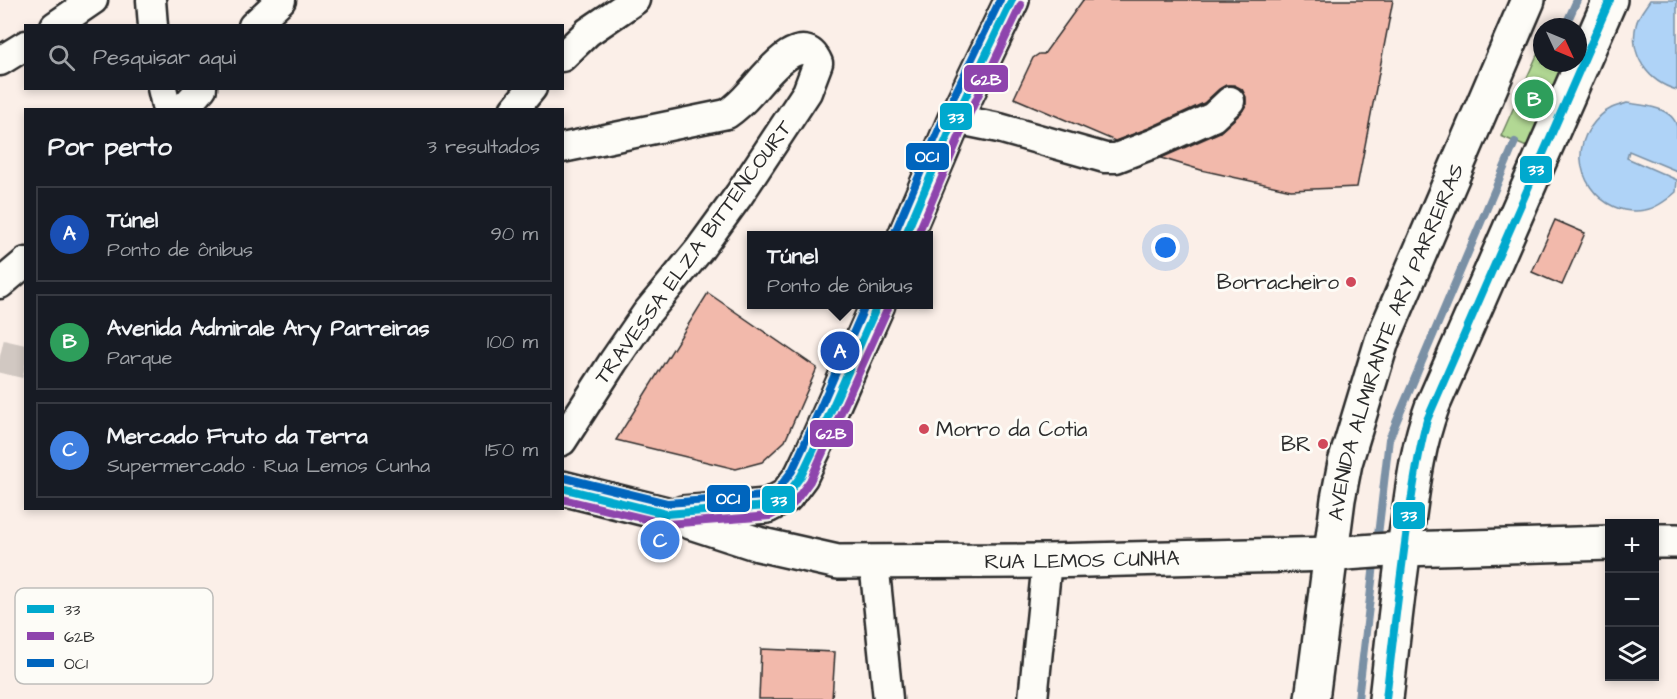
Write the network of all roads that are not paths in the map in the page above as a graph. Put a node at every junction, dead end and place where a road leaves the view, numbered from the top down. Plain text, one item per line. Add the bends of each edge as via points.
1 (93, 0) edge
2 (151, 0) edge
3 (263, 0) edge
4 (281, 0) edge
5 (635, 0) edge
6 (1012, 0) edge
7 (1528, 0) edge
8 (1610, 0) edge
9 (58, 24) edge
10 (153, 24) edge
11 (253, 24) edge
12 (254, 24) edge
13 (24, 46) edge
14 (564, 55) edge
15 (0, 61) edge
16 (162, 90) edge
17 (200, 90) edge
18 (530, 90) edge
19 (1230, 101) dead end
20 (167, 108) edge
21 (184, 108) edge
22 (516, 108) edge
23 (955, 119) junction
24 (564, 148) edge
25 (907, 231) edge
26 (24, 264) edge
27 (0, 284) edge
28 (876, 309) edge
29 (564, 438) edge
30 (564, 488) edge
31 (666, 514) junction
32 (1659, 541) edge
33 (1677, 541) edge
34 (1605, 543) edge
35 (1368, 551) junction
36 (1047, 561) junction
37 (874, 562) junction
38 (888, 699) edge
39 (1033, 699) edge
40 (1312, 699) edge
41 (1386, 699) edge

1 - 9 street
2 - 10 street
3 - 11 street
4 - 12 street
5 - 14 street via 588,32
6 - 23 main road
7 - 35 main road, AVENIDA ALMIRANTE ARY PARREIRAS via 1382,341 1345,463 1338,499
8 - 35 main road, AVENIDA ALMIRANTE ARY PARREIRAS via 1432,407 1416,463
13 - 15 street
16 - 20 street
17 - 21 street
18 - 22 street
19 - 23 street via 1213,117 1116,158
23 - 25 main road
24 - 29 street, TRAVESSA ELZA BITTENCOURT via 727,114 782,58 795,51 806,51 816,57 818,63 807,92 739,195 646,314
26 - 27 street
28 - 31 main road via 814,449 786,496 767,506
30 - 31 main road, RUA LEMOS CUNHA
31 - 37 main road, RUA LEMOS CUNHA via 768,546 838,562
32 - 33 main road
34 - 35 main road, RUA LEMOS CUNHA
35 - 36 main road, RUA LEMOS CUNHA
35 - 40 main road, AVENIDA ALMIRANTE ARY PARREIRAS
35 - 41 main road, AVENIDA ALMIRANTE ARY PARREIRAS
36 - 37 main road, RUA LEMOS CUNHA
36 - 39 street
37 - 38 street

